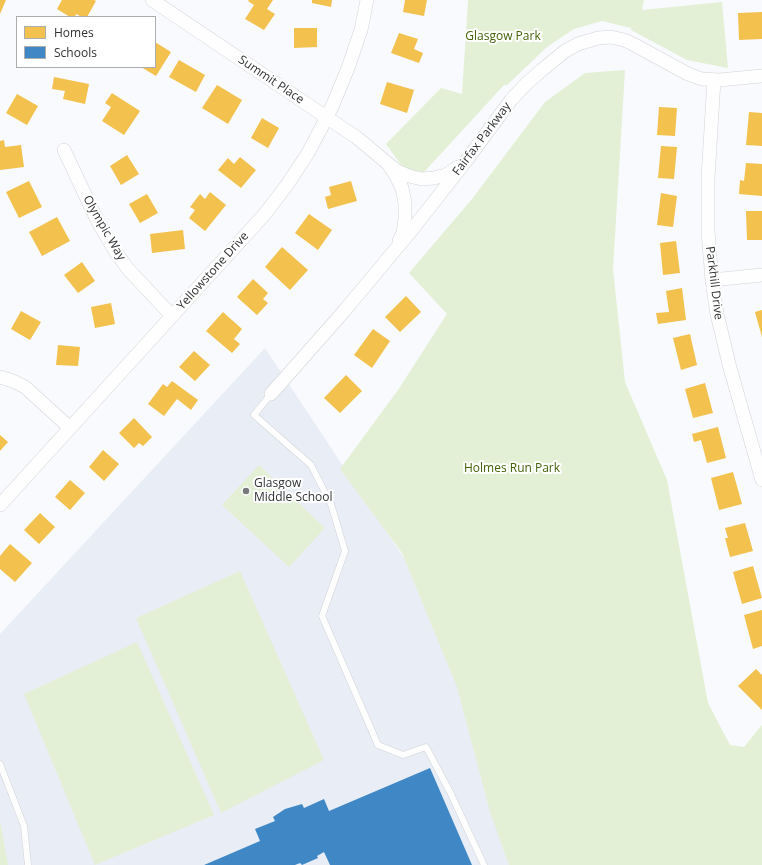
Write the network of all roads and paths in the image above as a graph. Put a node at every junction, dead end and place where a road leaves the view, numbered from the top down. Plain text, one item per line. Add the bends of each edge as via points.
1 (152, 0) edge
2 (367, 0) edge
3 (762, 76) edge
4 (714, 80) junction
5 (327, 118) junction
6 (64, 150) dead end
7 (466, 161) junction
8 (387, 163) junction
9 (391, 255) junction
10 (762, 275) edge
11 (712, 280) junction
12 (172, 316) junction
13 (0, 377) edge
14 (271, 394) joint
15 (70, 428) junction
16 (762, 479) edge
17 (0, 505) edge
18 (0, 764) edge
19 (28, 865) edge
20 (484, 865) edge

1 - 5 street, Summit Place
2 - 5 street, Yellowstone Drive via 361,30
3 - 4 street, Fairfax Parkway
4 - 7 street, Fairfax Parkway via 688,74 624,40 598,38 578,44 565,51 527,83 511,100
4 - 11 street, Parkhill Drive via 708,178 708,231
5 - 8 street, Summit Place via 356,137
5 - 12 street, Yellowstone Drive via 308,154 264,215
6 - 12 street, Olympic Way via 97,220 115,251 128,269
7 - 8 street, Summit Place via 446,175 422,179 397,171
7 - 9 street, Fairfax Parkway
8 - 9 street, Summit Place via 396,174 405,202 403,233
9 - 14 street, Fairfax Parkway
10 - 11 street
11 - 16 street, Parkhill Drive via 730,368
12 - 15 street, Yellowstone Drive
13 - 15 street via 25,387
14 - 20 lane via 254,415 310,465 331,504 345,551 322,616 378,745 403,755 426,747
15 - 17 street, Yellowstone Drive
18 - 19 lane via 24,826

